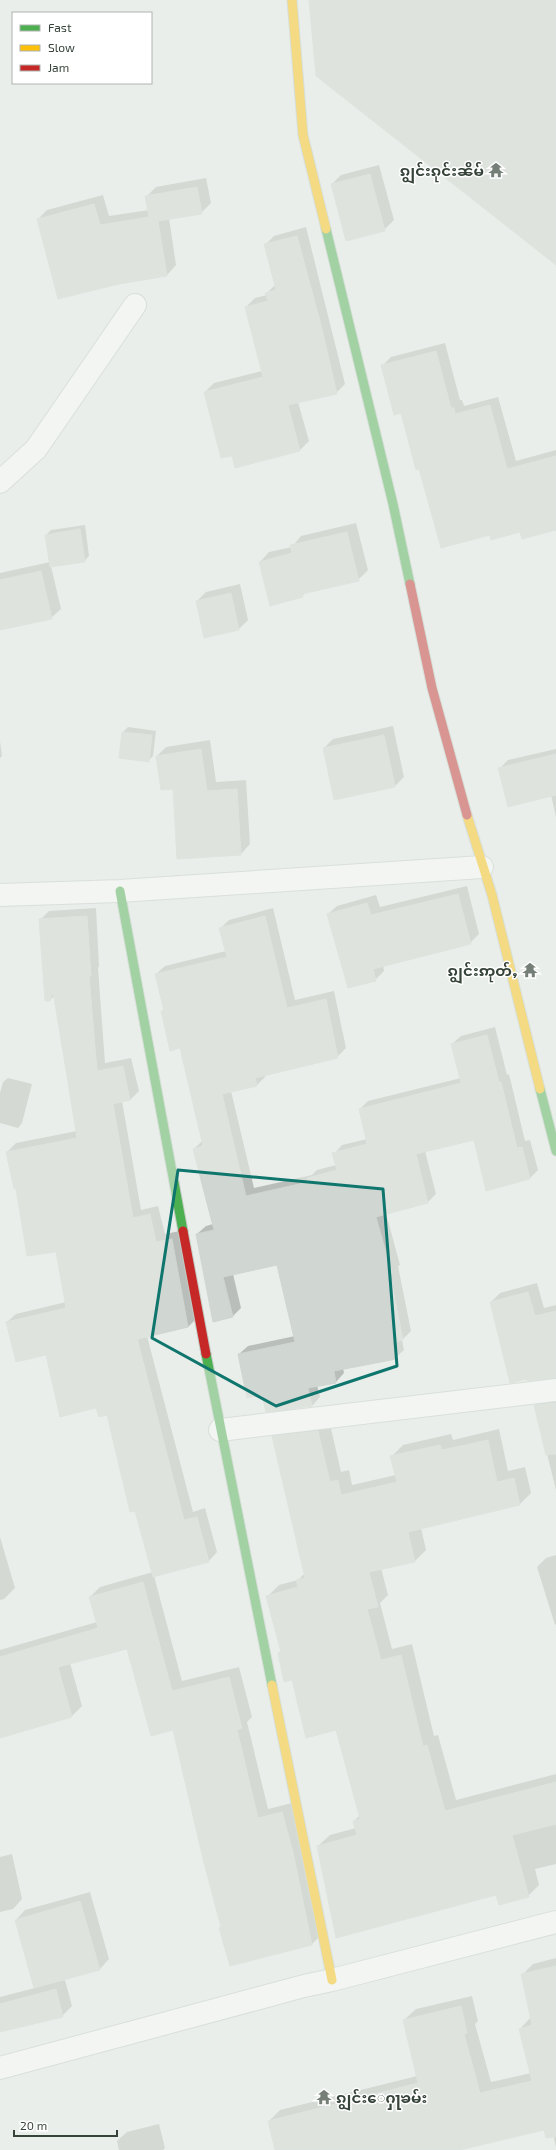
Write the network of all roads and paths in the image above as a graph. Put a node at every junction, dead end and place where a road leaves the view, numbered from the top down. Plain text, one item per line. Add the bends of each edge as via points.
1 (292, 0) edge
2 (135, 306) dead end
3 (0, 482) edge
4 (482, 867) junction
5 (120, 891) junction
6 (0, 895) edge
7 (556, 1151) edge
8 (556, 1390) edge
9 (220, 1430) junction
10 (556, 1922) edge
11 (332, 1980) junction
12 (0, 2068) edge

1 - 4 street via 303,135 393,504 432,688
2 - 3 street via 36,449
4 - 5 street
4 - 7 street via 492,895
5 - 6 street
5 - 9 street
8 - 9 street
9 - 11 street
10 - 11 street
11 - 12 street

